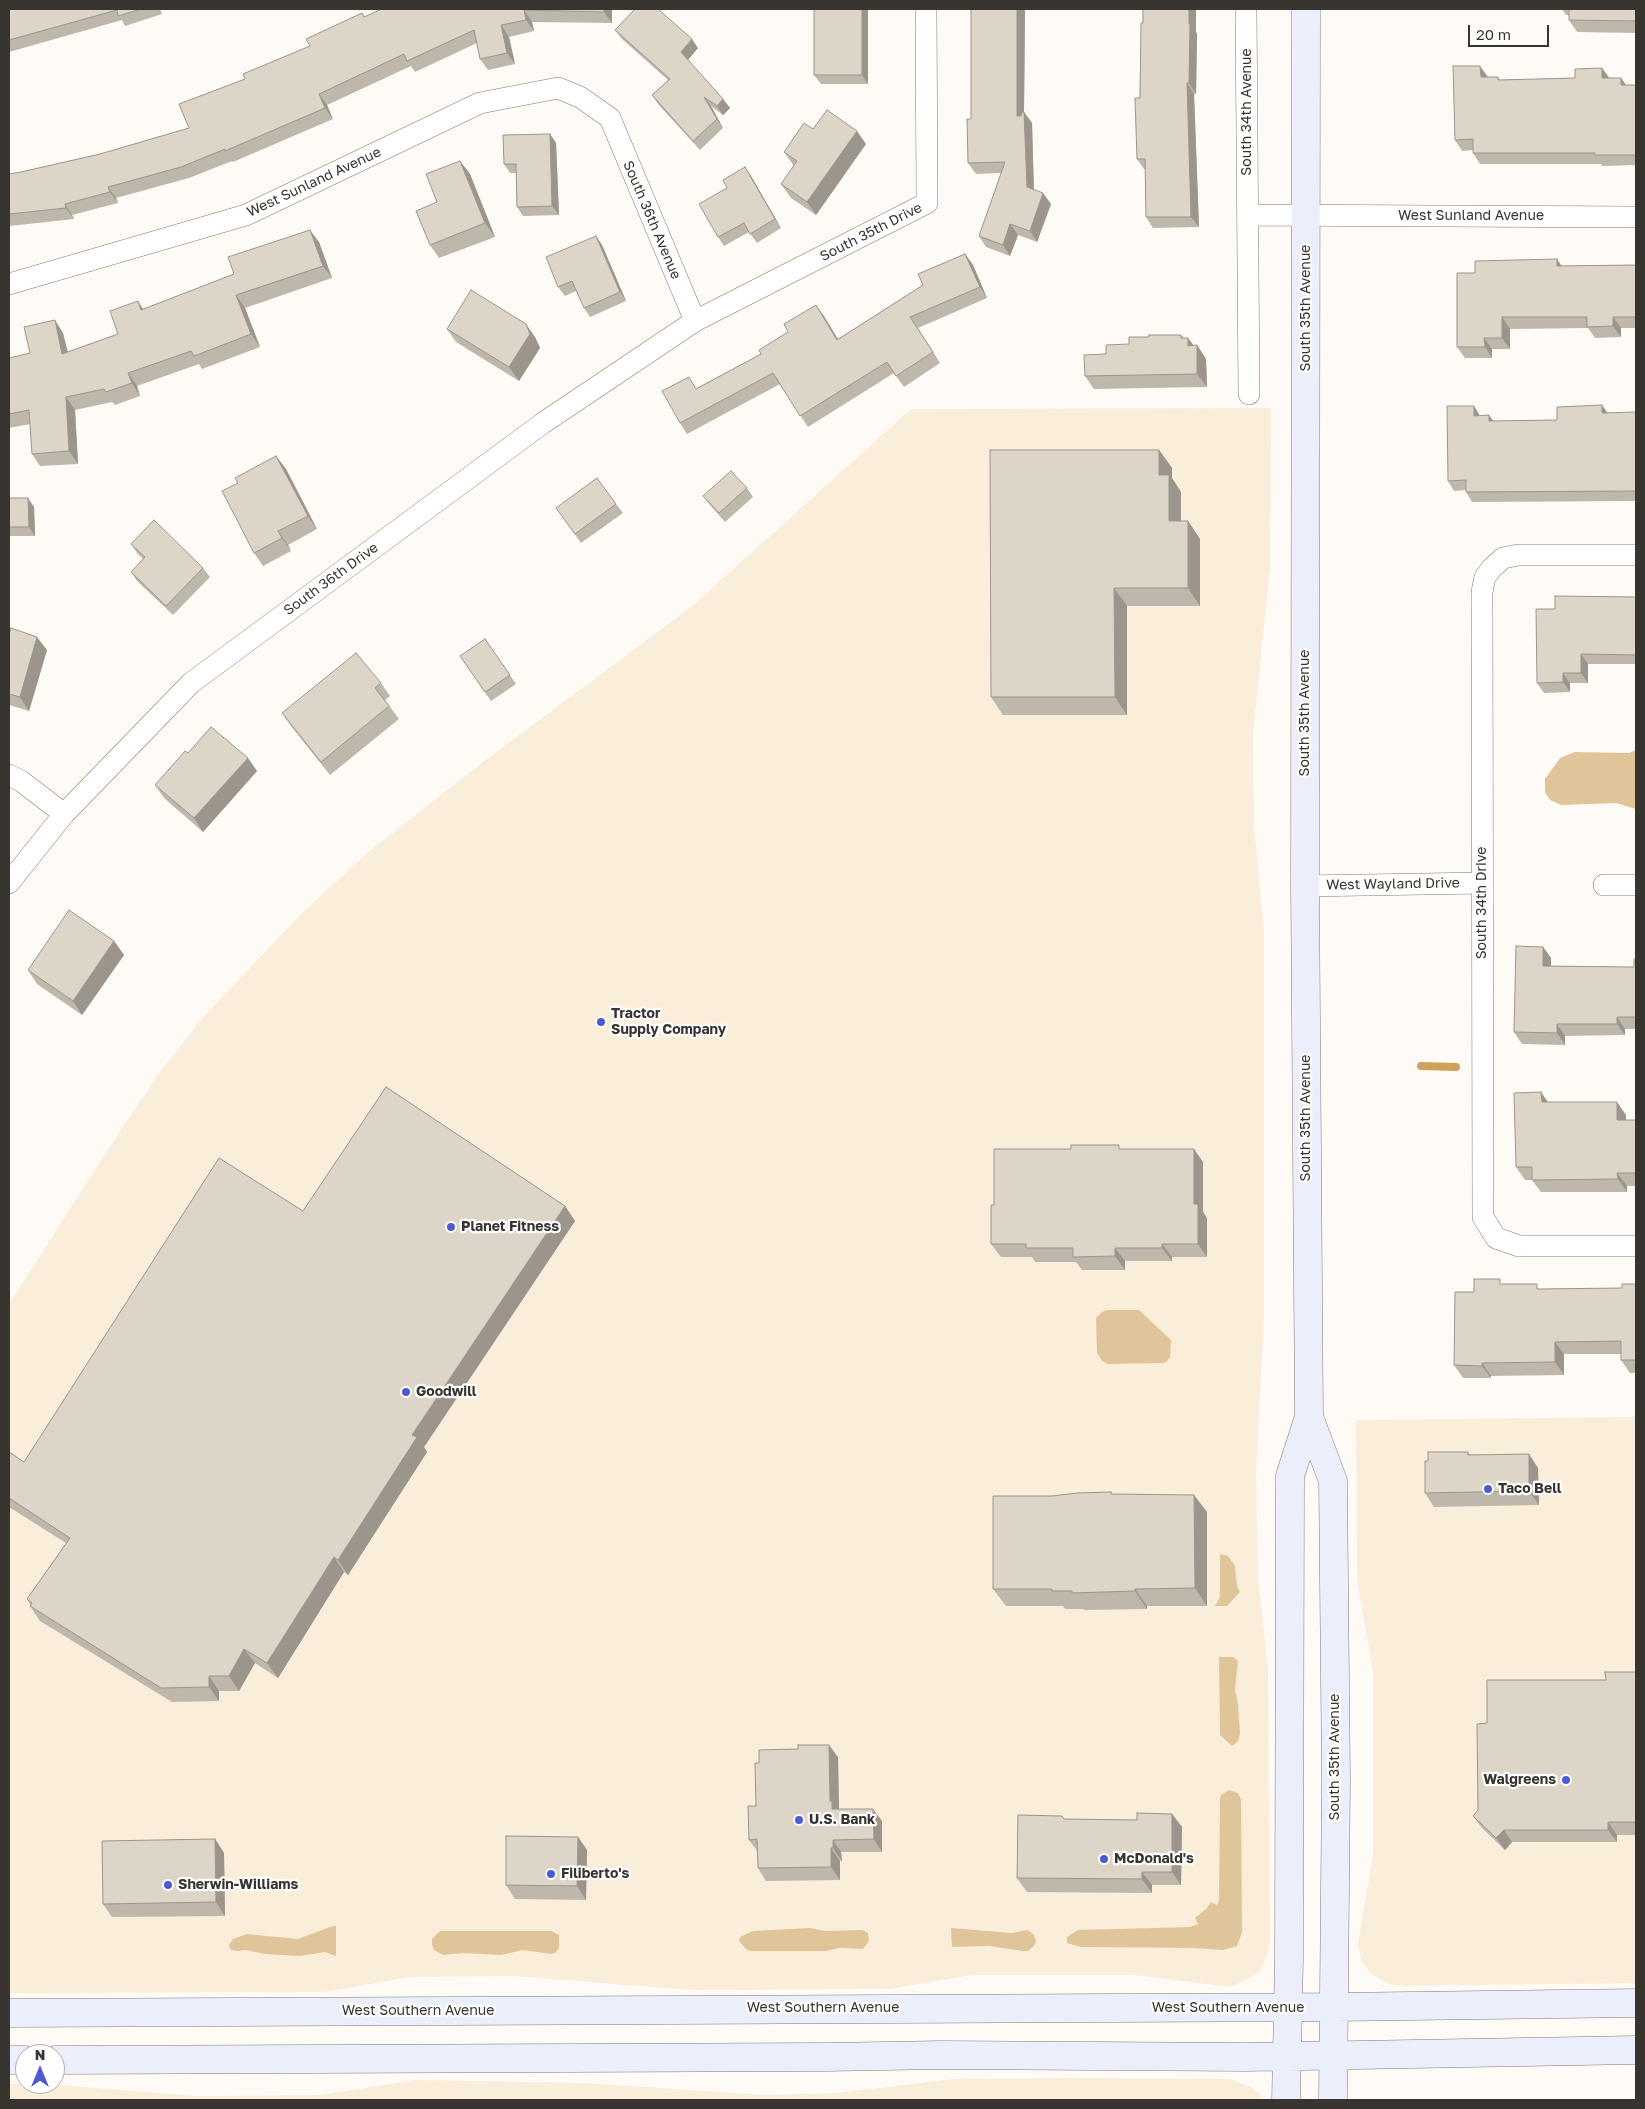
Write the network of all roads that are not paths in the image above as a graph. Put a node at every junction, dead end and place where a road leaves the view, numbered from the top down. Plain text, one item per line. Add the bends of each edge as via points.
1 (926, 9) edge
2 (1246, 9) edge
3 (1306, 9) edge
4 (610, 118) joint
5 (1248, 215) junction
6 (1306, 215) junction
7 (1636, 217) edge
8 (9, 284) edge
9 (695, 321) junction
10 (1248, 394) dead end
11 (1636, 555) edge
12 (9, 775) edge
13 (64, 814) junction
14 (9, 883) edge
15 (1482, 883) junction
16 (1604, 885) dead end
17 (1636, 885) edge
18 (1304, 886) junction
19 (1636, 1246) edge
20 (1309, 1417) junction
21 (1636, 2003) edge
22 (1288, 2007) junction
23 (1335, 2007) junction
24 (9, 2013) edge
25 (1636, 2050) edge
26 (1287, 2056) junction
27 (1335, 2056) junction
28 (65, 2060) edge
29 (1286, 2100) edge
30 (1334, 2100) edge

1 - 9 street, South 35th Drive via 927,203
2 - 5 street, South 34th Avenue
3 - 6 main road, South 35th Avenue
4 - 8 street, West Sunland Avenue via 580,97 558,88 480,103 246,215
4 - 9 street, South 36th Avenue
5 - 6 street
5 - 10 street, South 34th Avenue
6 - 7 street, West Sunland Avenue
6 - 18 main road, South 35th Avenue
9 - 13 street, South 36th Drive via 543,423 191,683
11 - 15 street, South 34th Drive via 1518,555 1503,558 1485,577 1482,592
12 - 13 street
13 - 14 street, South 36th Drive
15 - 18 street, West Wayland Drive
15 - 19 street, South 34th Drive via 1483,1217 1496,1238 1519,1246
16 - 17 street
18 - 20 main road, South 35th Avenue
20 - 22 main road, South 35th Avenue via 1290,1476
20 - 23 main road, South 35th Avenue via 1333,1481
21 - 23 main road, West Southern Avenue
22 - 23 main road, West Southern Avenue
22 - 24 main road, West Southern Avenue
22 - 26 main road, South 35th Avenue
23 - 27 main road, South 35th Avenue
25 - 27 main road
26 - 27 main road
26 - 28 main road
26 - 29 main road, South 35th Avenue
27 - 30 main road, South 35th Avenue

